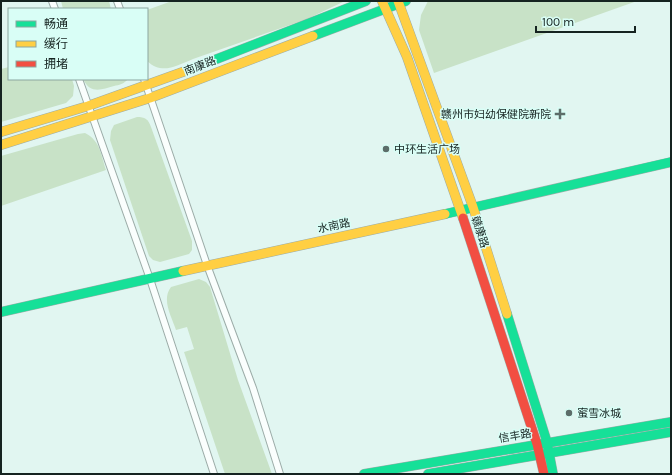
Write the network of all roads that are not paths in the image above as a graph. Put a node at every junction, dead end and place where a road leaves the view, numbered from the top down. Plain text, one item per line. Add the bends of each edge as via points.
1 (366, 1) edge
2 (401, 2) edge
3 (384, 4) edge
4 (79, 80) edge
5 (145, 82) edge
6 (150, 98) junction
7 (88, 106) junction
8 (93, 116) junction
9 (1, 132) edge
10 (1, 145) edge
11 (671, 162) edge
12 (473, 207) junction
13 (460, 211) junction
14 (207, 265) junction
15 (150, 279) junction
16 (1, 312) edge
17 (671, 422) edge
18 (671, 432) edge
19 (547, 442) junction
20 (537, 444) junction
21 (550, 453) junction
22 (540, 454) junction
23 (214, 474) edge
24 (280, 474) edge
25 (364, 474) edge
26 (428, 474) edge
27 (544, 474) edge
28 (553, 474) edge

1 - 5 main road, 南康路 via 187,71
2 - 3 main road, 南康路
2 - 12 main road, 赣康路
3 - 6 main road, 南康路
3 - 13 main road, 赣康路 via 407,57
4 - 7 street
5 - 6 street
5 - 7 main road, 南康路
6 - 8 main road, 南康路
6 - 14 street
7 - 8 street
7 - 9 main road, 南康路
8 - 10 main road, 南康路
8 - 15 street
11 - 12 main road, 水南路
12 - 13 main road, 水南路
12 - 19 main road, 赣康路
13 - 14 main road, 水南路
13 - 20 main road, 赣康路
14 - 15 main road, 水南路
14 - 24 street via 253,388
15 - 16 main road, 水南路
15 - 23 street
17 - 19 main road, 信丰路
18 - 21 main road, 信丰路
19 - 20 main road, 信丰路
19 - 21 main road, 赣康路
20 - 22 main road, 赣康路
20 - 25 main road, 信丰路
21 - 22 main road, 信丰路
21 - 28 main road, 赣康路
22 - 26 main road, 信丰路
22 - 27 main road, 赣康路

